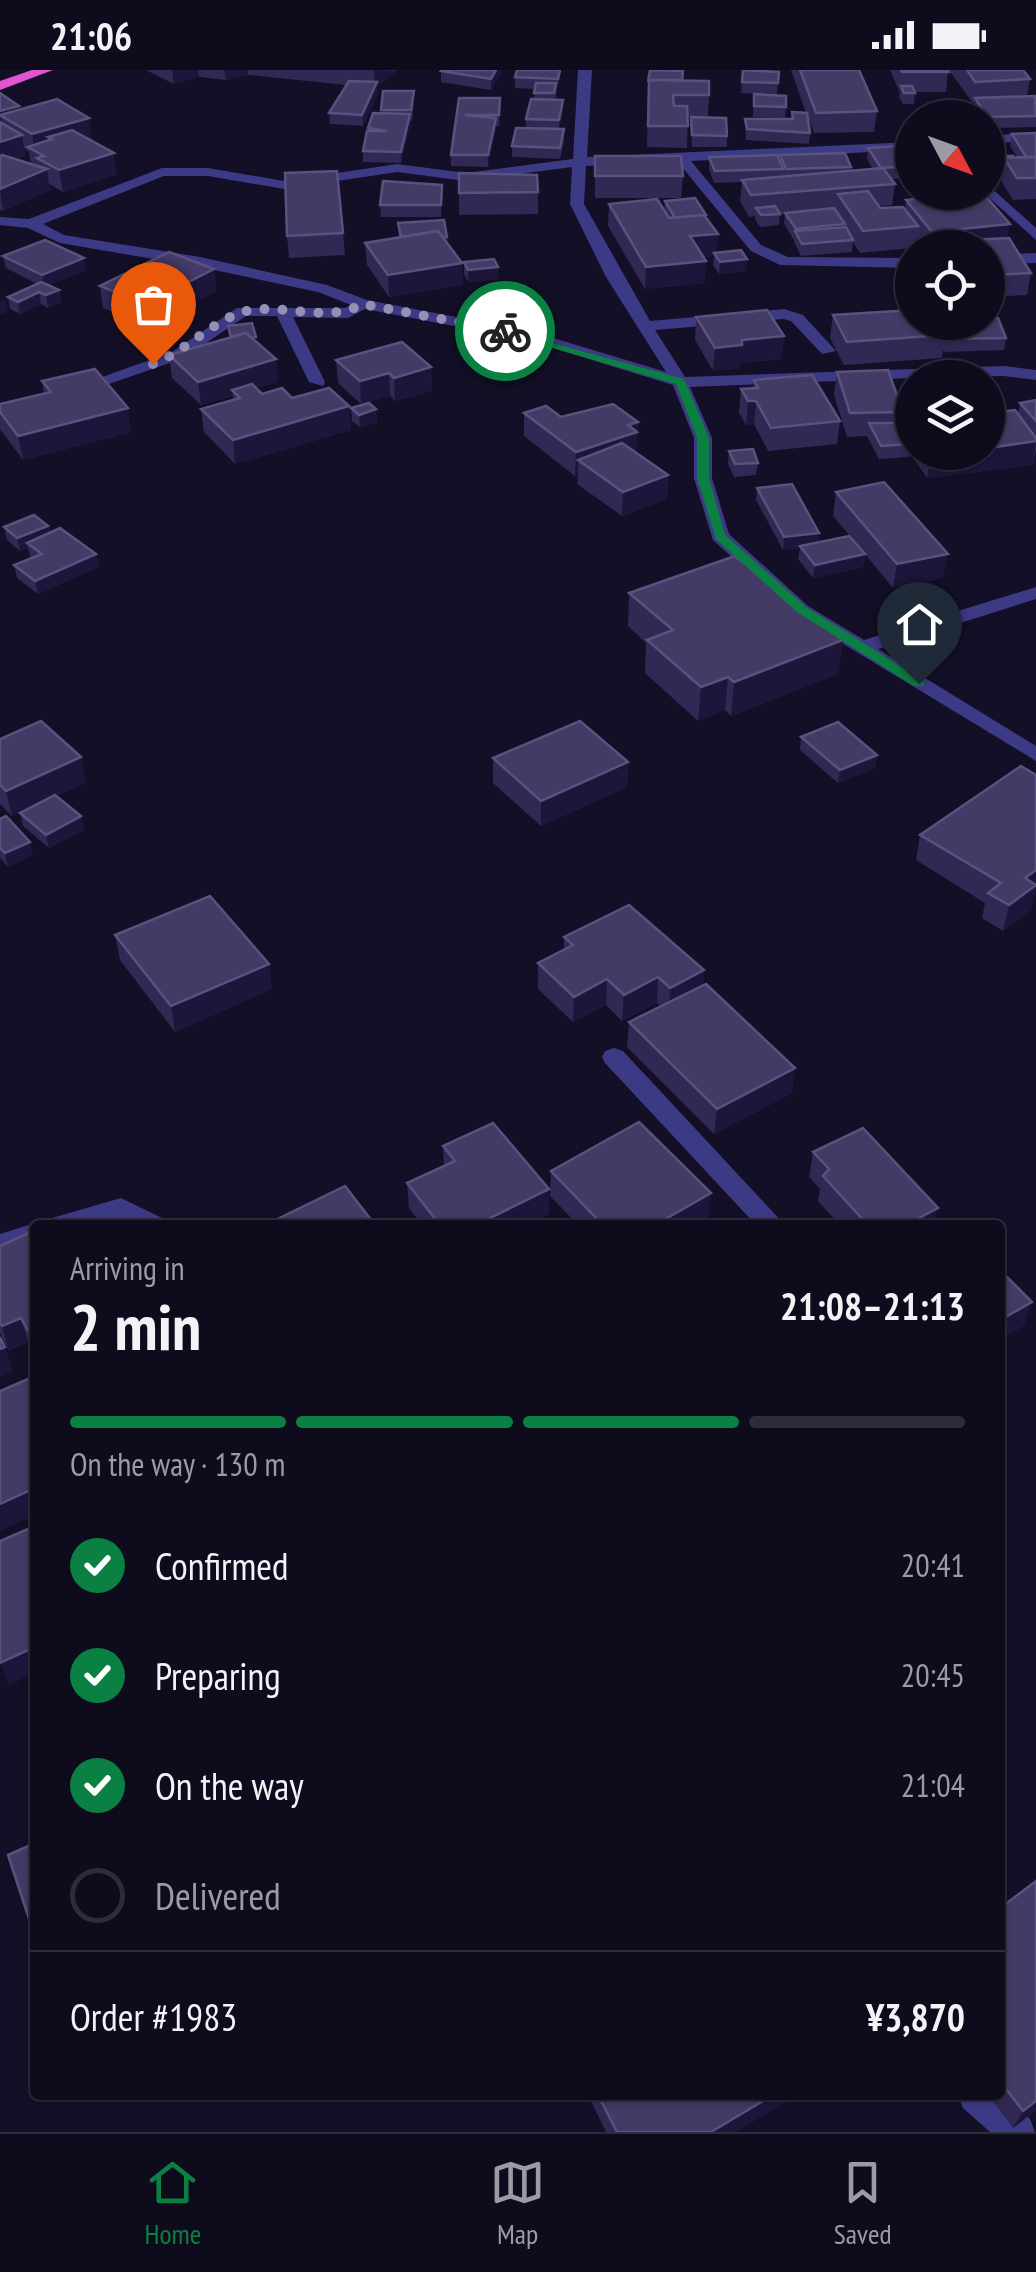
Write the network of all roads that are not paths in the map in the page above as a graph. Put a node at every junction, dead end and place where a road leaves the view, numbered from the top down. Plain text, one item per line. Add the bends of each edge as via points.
1 (46, 70) edge
2 (586, 70) edge
3 (0, 86) edge
4 (1036, 136) edge
5 (1005, 139) edge
6 (895, 147) edge
7 (680, 156) junction
8 (579, 162) junction
9 (730, 193) dead end
10 (712, 194) junction
11 (1005, 206) edge
12 (0, 220) edge
13 (31, 224) junction
14 (1036, 236) edge
15 (1036, 258) edge
16 (1005, 259) edge
17 (895, 263) edge
18 (362, 304) junction
19 (282, 310) junction
20 (645, 326) junction
21 (828, 351) dead end
22 (1036, 375) edge
23 (318, 382) dead end
24 (680, 382) junction
25 (55, 397) edge
26 (1036, 593) edge
27 (860, 648) junction
28 (1036, 755) edge
29 (614, 1057) dead end
30 (79, 1220) edge
31 (144, 1220) edge
32 (767, 1220) edge
33 (30, 1235) edge
34 (0, 1245) edge
35 (982, 2100) edge
36 (1017, 2132) edge

1 - 3 highway
2 - 8 street
4 - 5 street
6 - 7 street
7 - 8 street
7 - 10 street
8 - 13 street via 466,176 398,168 284,185 162,172
8 - 20 street via 577,204
9 - 10 street
10 - 17 street via 756,248 785,262
11 - 14 street
12 - 13 street
13 - 18 street via 60,240 275,277
15 - 16 street
18 - 19 street via 348,312
18 - 24 street via 530,336
19 - 23 street
19 - 25 street via 243,311 178,355
20 - 21 street via 784,314 797,318
20 - 24 street
22 - 24 street
24 - 27 street via 703,438 703,478 720,536 801,610
26 - 27 street
27 - 28 street
29 - 32 street
30 - 31 street via 122,1208
33 - 34 street
35 - 36 street

